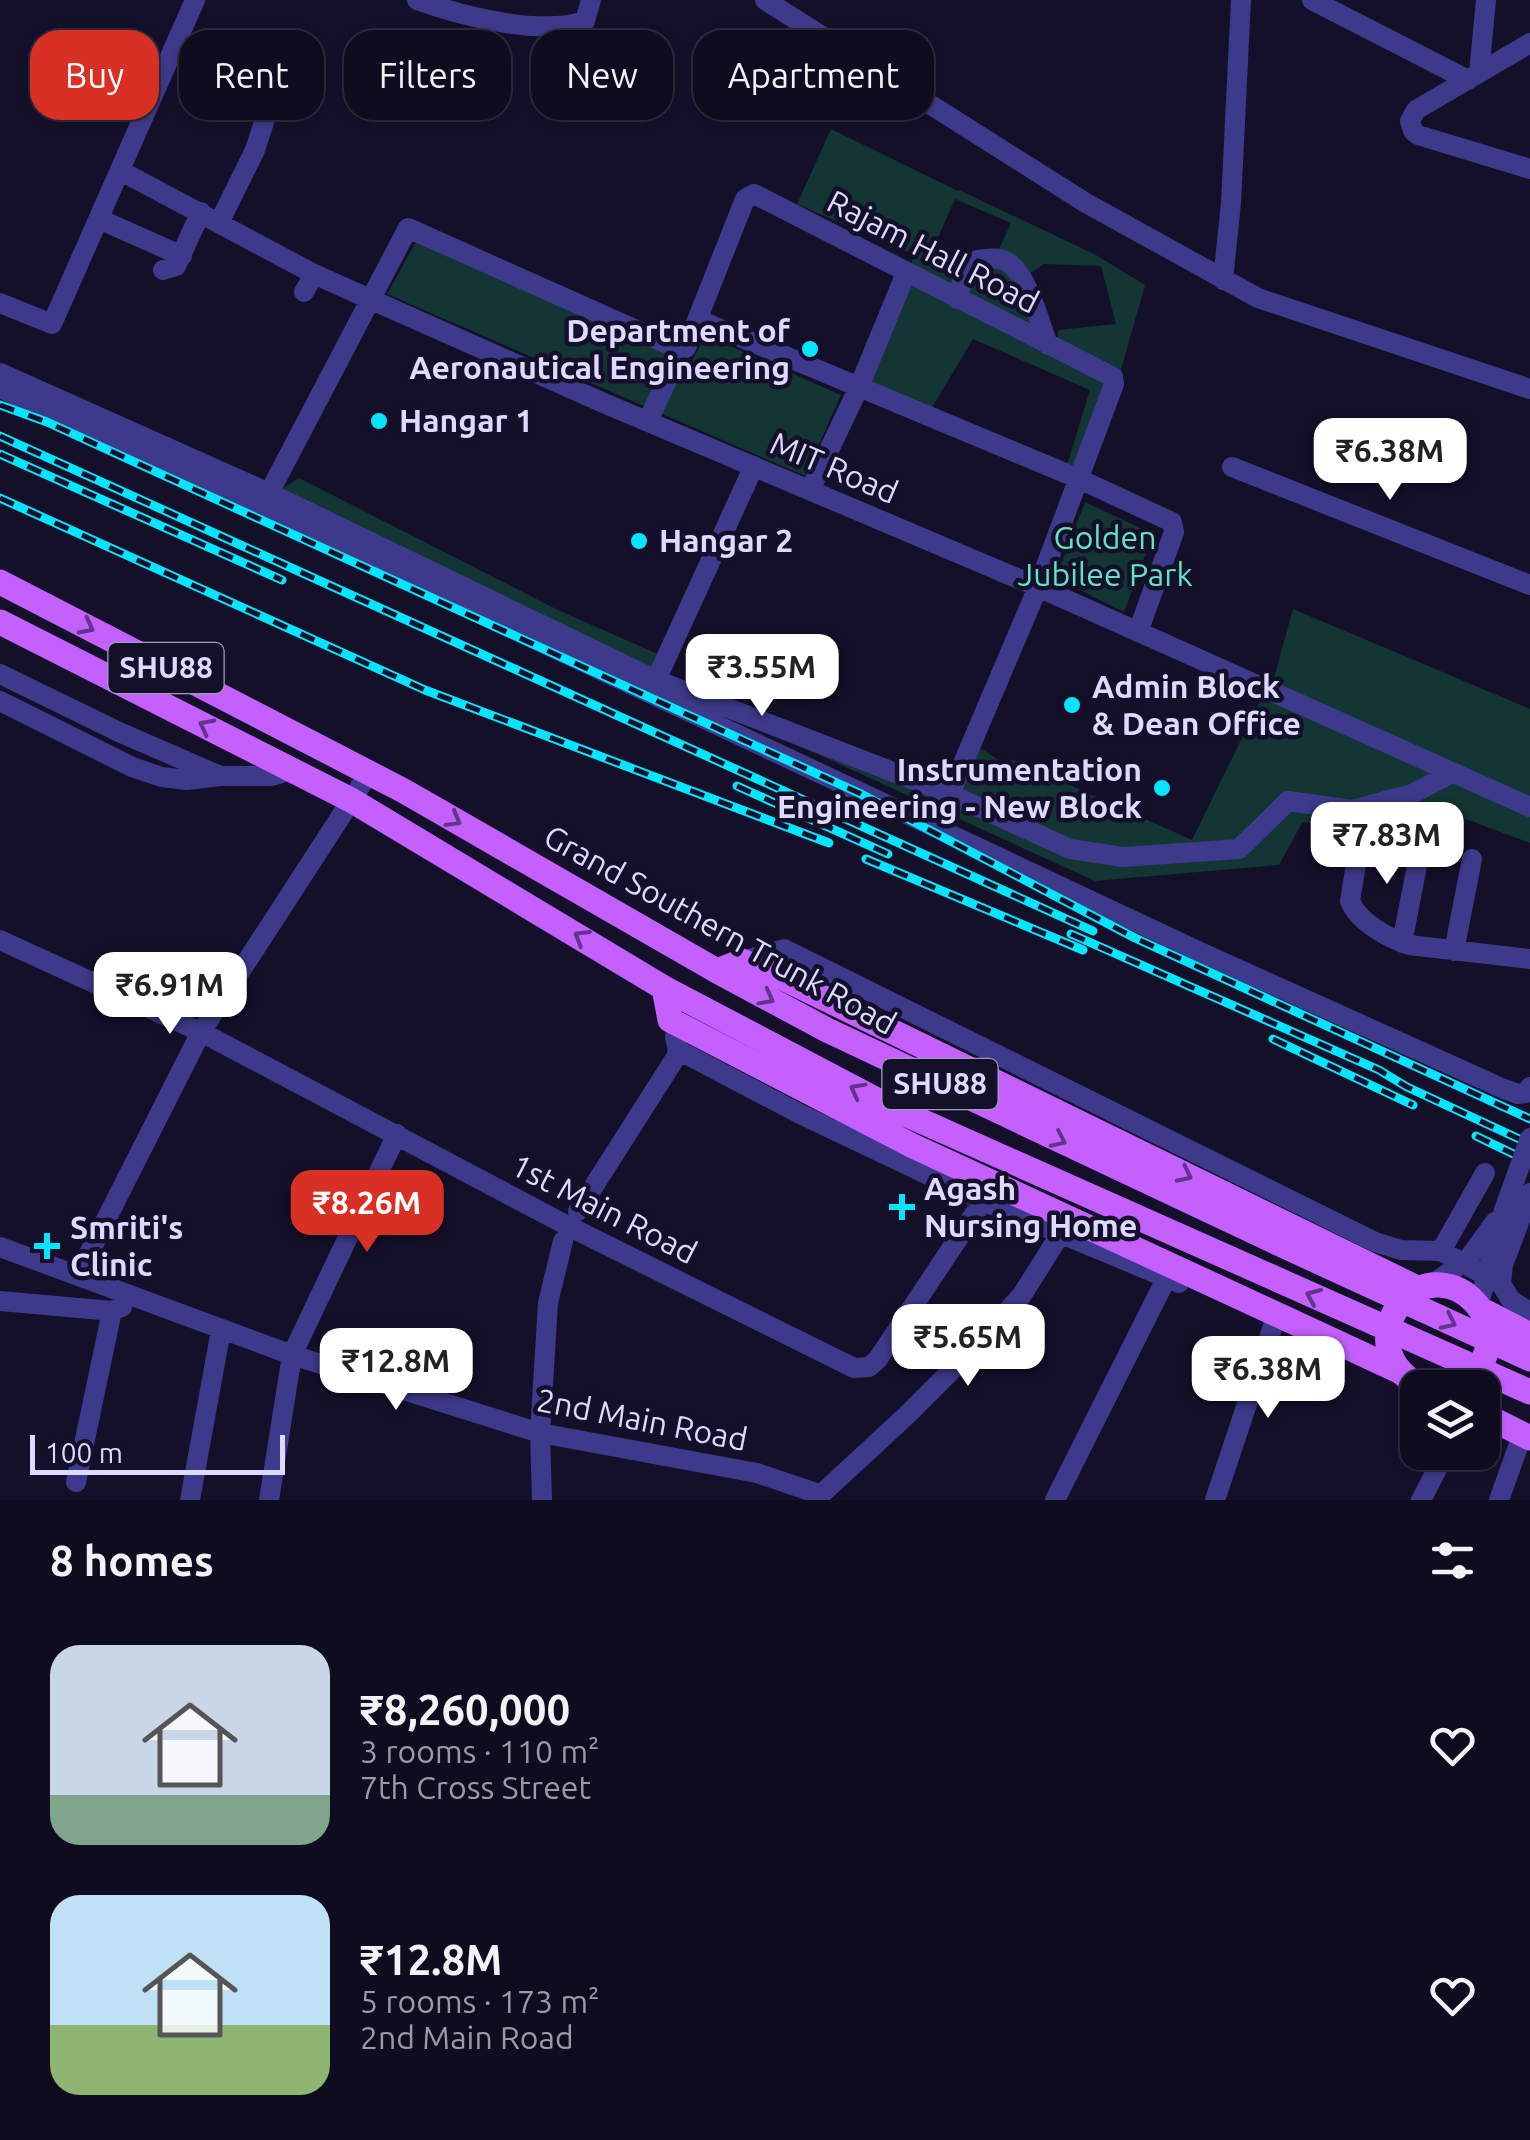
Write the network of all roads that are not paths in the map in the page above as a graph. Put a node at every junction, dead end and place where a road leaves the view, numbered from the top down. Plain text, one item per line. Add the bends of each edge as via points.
1 (196, 0) edge
2 (418, 0) edge
3 (592, 0) edge
4 (765, 0) edge
5 (1241, 0) edge
6 (1312, 0) edge
7 (1486, 0) edge
8 (1530, 43) edge
9 (1473, 77) junction
10 (265, 120) edge
11 (1530, 170) edge
12 (121, 171) junction
13 (201, 212) junction
14 (99, 219) junction
15 (220, 224) junction
16 (182, 256) junction
17 (163, 270) dead end
18 (906, 273) junction
19 (1223, 280) junction
20 (957, 299) junction
21 (372, 300) junction
22 (0, 303) edge
23 (699, 320) junction
24 (1048, 345) junction
25 (681, 350) junction
26 (0, 372) edge
27 (859, 387) junction
28 (0, 388) edge
29 (1530, 389) edge
30 (648, 421) junction
31 (754, 466) junction
32 (1232, 467) dead end
33 (1078, 478) junction
34 (810, 490) junction
35 (269, 493) junction
36 (0, 582) edge
37 (1530, 585) edge
38 (1038, 587) junction
39 (0, 622) edge
40 (1138, 632) junction
41 (0, 674) edge
42 (656, 680) junction
43 (0, 701) edge
44 (293, 770) junction
45 (369, 773) junction
46 (1452, 773) junction
47 (220, 776) junction
48 (950, 794) junction
49 (350, 800) junction
50 (1530, 807) edge
51 (1360, 840) dead end
52 (1422, 840) dead end
53 (1472, 859) dead end
54 (0, 940) edge
55 (1402, 943) junction
56 (1454, 951) junction
57 (1530, 960) edge
58 (742, 961) junction
59 (717, 971) junction
60 (664, 988) junction
61 (670, 1020) junction
62 (201, 1032) junction
63 (678, 1050) junction
64 (1530, 1087) edge
65 (397, 1134) junction
66 (1530, 1138) edge
67 (1484, 1172) dead end
68 (1530, 1193) edge
69 (982, 1201) junction
70 (1504, 1210) junction
71 (578, 1212) dead end
72 (1061, 1233) junction
73 (563, 1241) dead end
74 (0, 1247) edge
75 (1441, 1251) junction
76 (78, 1276) junction
77 (1167, 1277) junction
78 (1501, 1284) junction
79 (1425, 1288) junction
80 (138, 1299) junction
81 (0, 1301) edge
82 (1481, 1308) junction
83 (112, 1311) junction
84 (1530, 1312) edge
85 (1273, 1326) junction
86 (221, 1330) junction
87 (1530, 1335) edge
88 (292, 1355) junction
89 (1530, 1360) edge
90 (1400, 1370) edge
91 (1478, 1370) edge
92 (1400, 1378) edge
93 (1400, 1378) edge
94 (1530, 1392) edge
95 (1500, 1426) edge
96 (540, 1433) junction
97 (1500, 1433) edge
98 (1526, 1444) edge
99 (1437, 1470) edge
100 (76, 1482) dead end
101 (817, 1497) edge
102 (190, 1500) edge
103 (269, 1500) edge
104 (542, 1500) edge
105 (1055, 1500) edge
106 (1215, 1500) edge
107 (1421, 1500) edge
108 (1499, 1500) edge

1 - 12 street
2 - 3 street via 492,21 567,27 584,21
4 - 19 street via 1086,203
5 - 19 street
6 - 9 street
7 - 9 street
8 - 9 street
9 - 11 street via 1416,110 1413,131
10 - 15 street
12 - 13 street, MIT Road
12 - 14 street
13 - 15 street, MIT Road
13 - 16 street
14 - 16 street
14 - 22 street via 52,324
15 - 21 street, MIT Road via 309,283
16 - 17 street
18 - 20 street, Rajam Hall Road
18 - 23 street, Rajam Hall Road via 750,194
18 - 27 street
19 - 29 street via 1258,298
20 - 24 street, Rajam Hall Road
20 - 24 street via 965,272 977,260 1012,264
21 - 25 street via 408,228
21 - 30 street, MIT Road
21 - 35 street
23 - 25 street, Rajam Hall Road
23 - 27 street
24 - 33 street, Rajam Hall Road via 1114,380
25 - 30 street, Rajam Hall Road
26 - 35 street
27 - 33 street
27 - 34 street
28 - 64 street via 1198,951 1518,1094
30 - 31 street, MIT Road
31 - 34 street, MIT Road
31 - 42 street
32 - 37 street
33 - 38 street, Rajam Hall Road
33 - 40 street via 1174,526
34 - 38 street, MIT Road
35 - 42 street
36 -> 45 main road, Grand Southern Trunk Road / SHU88
38 - 40 street, MIT Road
38 - 48 street, Rajam Hall Road
44 -> 39 main road, SHU88
40 - 46 street, MIT Road
41 - 47 street
42 - 48 street
43 - 47 street via 132,767 187,780
44 - 47 street
44 - 49 main road, SHU88
45 - 49 street
45 -> 59 main road, Grand Southern Trunk Road / SHU88
46 - 48 street via 1412,794 1352,810 1288,802 1239,849 1122,857 1070,849
46 - 50 street, MIT Road
60 -> 49 main road, SHU88
49 - 62 street
51 - 55 street via 1352,908
52 - 55 street
53 - 56 street
54 - 62 street, 1st Main Road
55 - 56 street
56 - 57 street
58 - 59 main road
58 - 75 street via 784,949 1376,1242
58 -> 79 main road
59 -> 89 main road, Grand Southern Trunk Road / SHU88 via 844,1038
60 - 61 main road
94 -> 60 main road, SHU88 via 892,1108
61 - 63 street
61 - 92 main road via 913,1146
62 - 65 street, 1st Main Road
62 - 76 street
63 - 69 street
63 - 71 street
65 - 69 street, 1st Main Road via 860,1369 878,1360
65 - 88 street
66 - 70 street, bridge
67 - 75 street
68 - 78 street
69 - 72 street
70 - 79 street, bridge via 1468,1259
70 - 82 street, bridge
72 - 77 street
72 - 101 street via 1022,1295 975,1347
73 - 96 street via 548,1303
74 - 76 street, 2nd Main Road
75 - 78 street
76 - 80 street, 2nd Main Road
77 - 85 street
77 - 105 street
78 - 84 street
79 - 82 main road, bridge via 1457,1288
79 - 90 main road, bridge via 1405,1298 1388,1326
80 - 83 street
80 - 86 street, 2nd Main Road
81 - 83 street
82 - 87 main road
82 - 91 main road, bridge via 1490,1343
83 - 100 street
85 - 93 street
85 - 106 street
86 - 88 street, 2nd Main Road
86 - 102 street
88 - 96 street, 2nd Main Road
88 - 103 street
95 - 98 main road
96 - 101 street, 2nd Main Road via 758,1473
96 - 104 street
97 - 98 street
98 - 108 street
99 - 107 street

